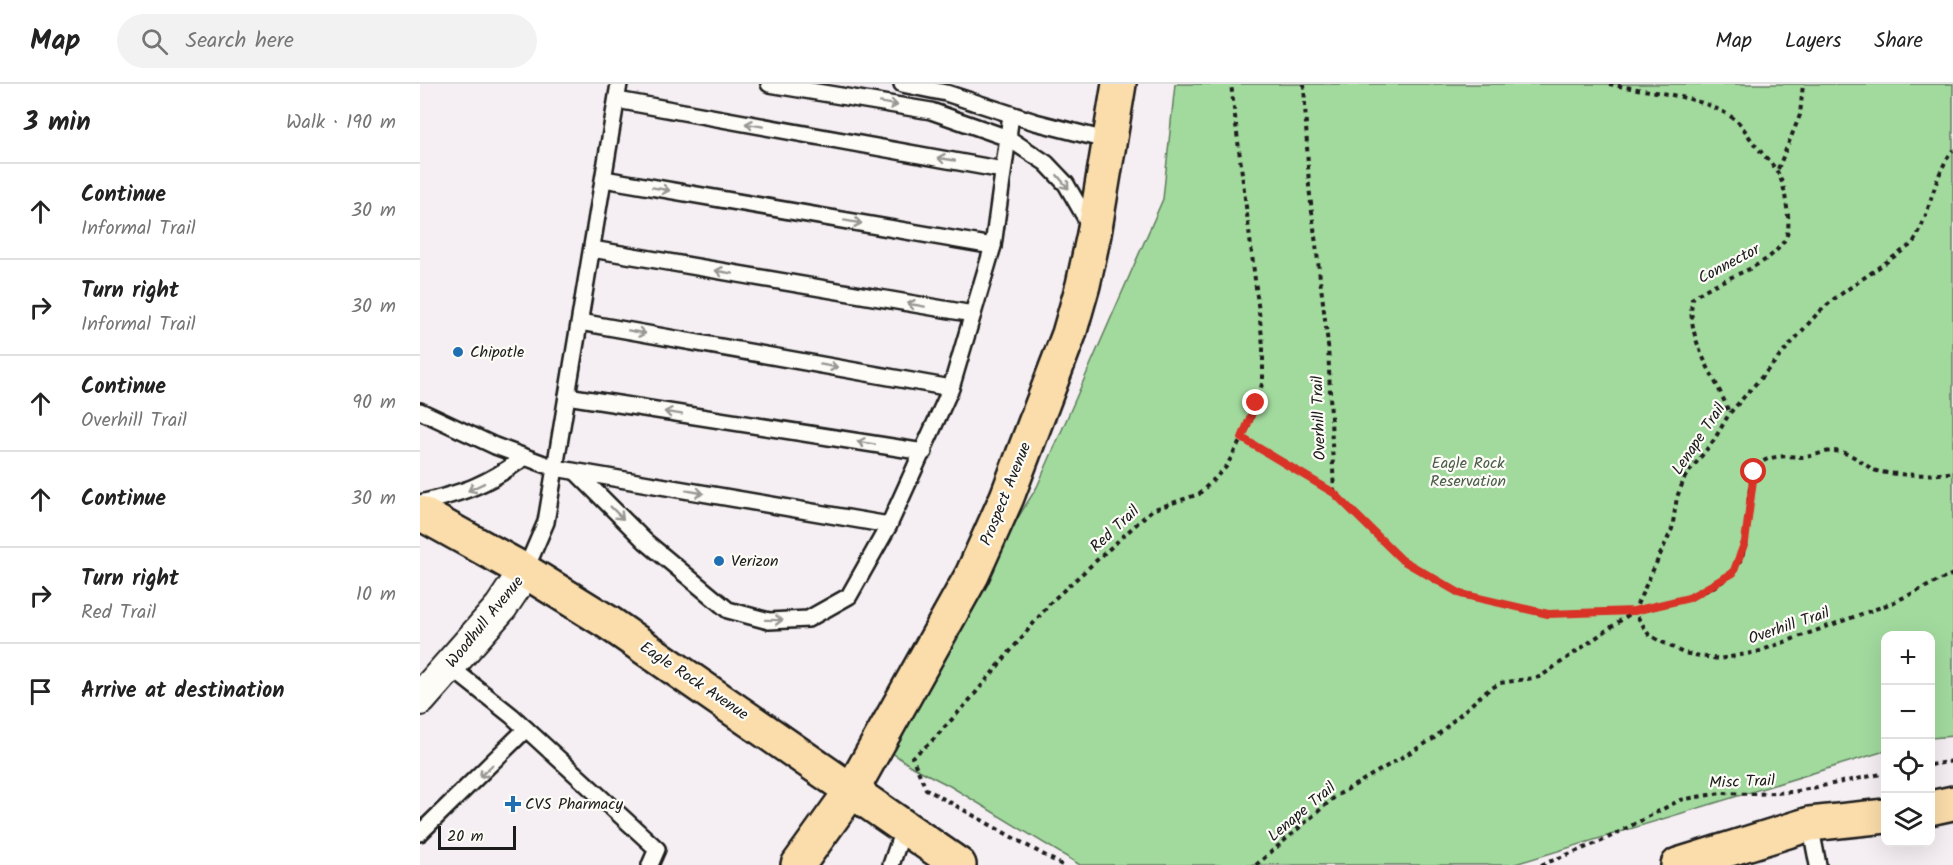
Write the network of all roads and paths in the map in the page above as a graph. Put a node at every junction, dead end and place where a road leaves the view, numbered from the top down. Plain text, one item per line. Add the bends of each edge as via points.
1 (620, 84) edge
2 (769, 84) edge
3 (908, 84) edge
4 (1119, 84) edge
5 (1231, 84) edge
6 (1304, 84) edge
7 (1609, 84) edge
8 (1803, 84) edge
9 (617, 100) junction
10 (1011, 115) junction
11 (1008, 138) junction
12 (1110, 141) junction
13 (1953, 150) edge
14 (1778, 169) junction
15 (1003, 170) junction
16 (604, 179) junction
17 (1094, 234) junction
18 (993, 246) junction
19 (591, 249) junction
20 (974, 314) junction
21 (579, 322) junction
22 (951, 388) junction
23 (567, 396) junction
24 (420, 411) edge
25 (1729, 414) junction
26 (1242, 438) junction
27 (924, 452) junction
28 (525, 457) junction
29 (555, 468) junction
30 (576, 472) junction
31 (1953, 472) edge
32 (1334, 493) junction
33 (420, 503) edge
34 (420, 513) edge
35 (889, 525) junction
36 (525, 571) junction
37 (1953, 574) edge
38 (1634, 611) junction
39 (430, 684) edge
40 (526, 729) junction
41 (1953, 761) edge
42 (1935, 764) edge
43 (1881, 774) edge
44 (852, 790) junction
45 (1953, 803) edge
46 (1935, 807) edge
47 (1881, 817) edge
48 (1810, 824) junction
49 (904, 827) junction
50 (420, 833) edge
51 (650, 865) edge
52 (798, 865) edge
53 (891, 865) edge
54 (959, 865) edge
55 (1062, 865) edge
56 (1256, 865) edge
57 (1541, 865) edge
58 (1678, 865) edge
59 (1818, 865) edge

1 - 9 lane
2 -> 11 lane via 932,111
3 - 10 lane
4 - 12 main road, Prospect Avenue
5 - 26 path, Red Trail via 1263,345 1263,381
6 - 32 path, Overhill Trail via 1309,187 1328,344
7 - 14 path via 1686,97 1712,106 1738,122
8 - 14 path via 1800,115
15 -> 9 lane
9 - 16 lane
10 - 11 lane
10 - 12 lane
11 - 15 lane
11 -> 17 lane via 1046,164 1066,184
12 - 17 main road, Prospect Avenue
13 - 25 path, Lenape Trail via 1912,244 1817,314
14 - 25 path, Connector via 1787,208 1786,238 1761,263 1692,299 1691,327 1696,343
15 - 18 lane
16 -> 18 lane
16 - 19 lane
17 - 44 main road, Prospect Avenue via 1069,334 1007,497 972,575
18 - 20 lane
20 -> 19 lane
19 - 21 lane
20 - 22 lane
21 -> 22 lane
21 - 23 lane
22 - 27 lane
27 -> 23 lane
23 - 29 lane
24 - 28 lane
25 - 38 path, Lenape Trail via 1685,477 1672,529
26 - 32 path
26 - 55 path, Red Trail via 1226,466 1199,494 1152,510 1052,601 968,702 912,757 926,789
27 - 35 lane
28 - 29 lane
28 -> 33 lane via 467,492
29 - 30 lane
29 - 36 lane via 546,522
30 -> 35 lane
30 -> 35 lane via 645,541 728,610 769,621 808,619 849,596
31 - 38 path via 1936,476 1882,472 1851,455 1828,450 1813,457 1776,456 1763,461 1754,472 1745,542 1733,573 1689,598
32 - 38 path via 1402,560 1461,594 1548,614
34 - 36 main road, Eagle Rock Avenue
36 - 39 street, Woodhull Avenue via 501,607
36 - 44 main road, Eagle Rock Avenue via 609,622
37 - 38 path, Overhill Trail via 1892,603 1757,652 1719,659 1683,653 1649,635
38 - 56 path, Lenape Trail via 1540,677 1500,683 1484,693 1433,739 1336,796
39 - 40 lane
40 -> 50 lane
40 - 51 lane via 657,849
41 - 42 path
43 - 57 path, Misc Trail via 1792,792 1721,793 1680,800 1602,841
44 - 49 main road, Eagle Rock Avenue
44 - 52 main road, Prospect Avenue
45 - 46 main road
47 - 48 main road
48 - 58 main road
48 - 59 lane
49 - 53 lane
49 - 54 main road, Eagle Rock Avenue

